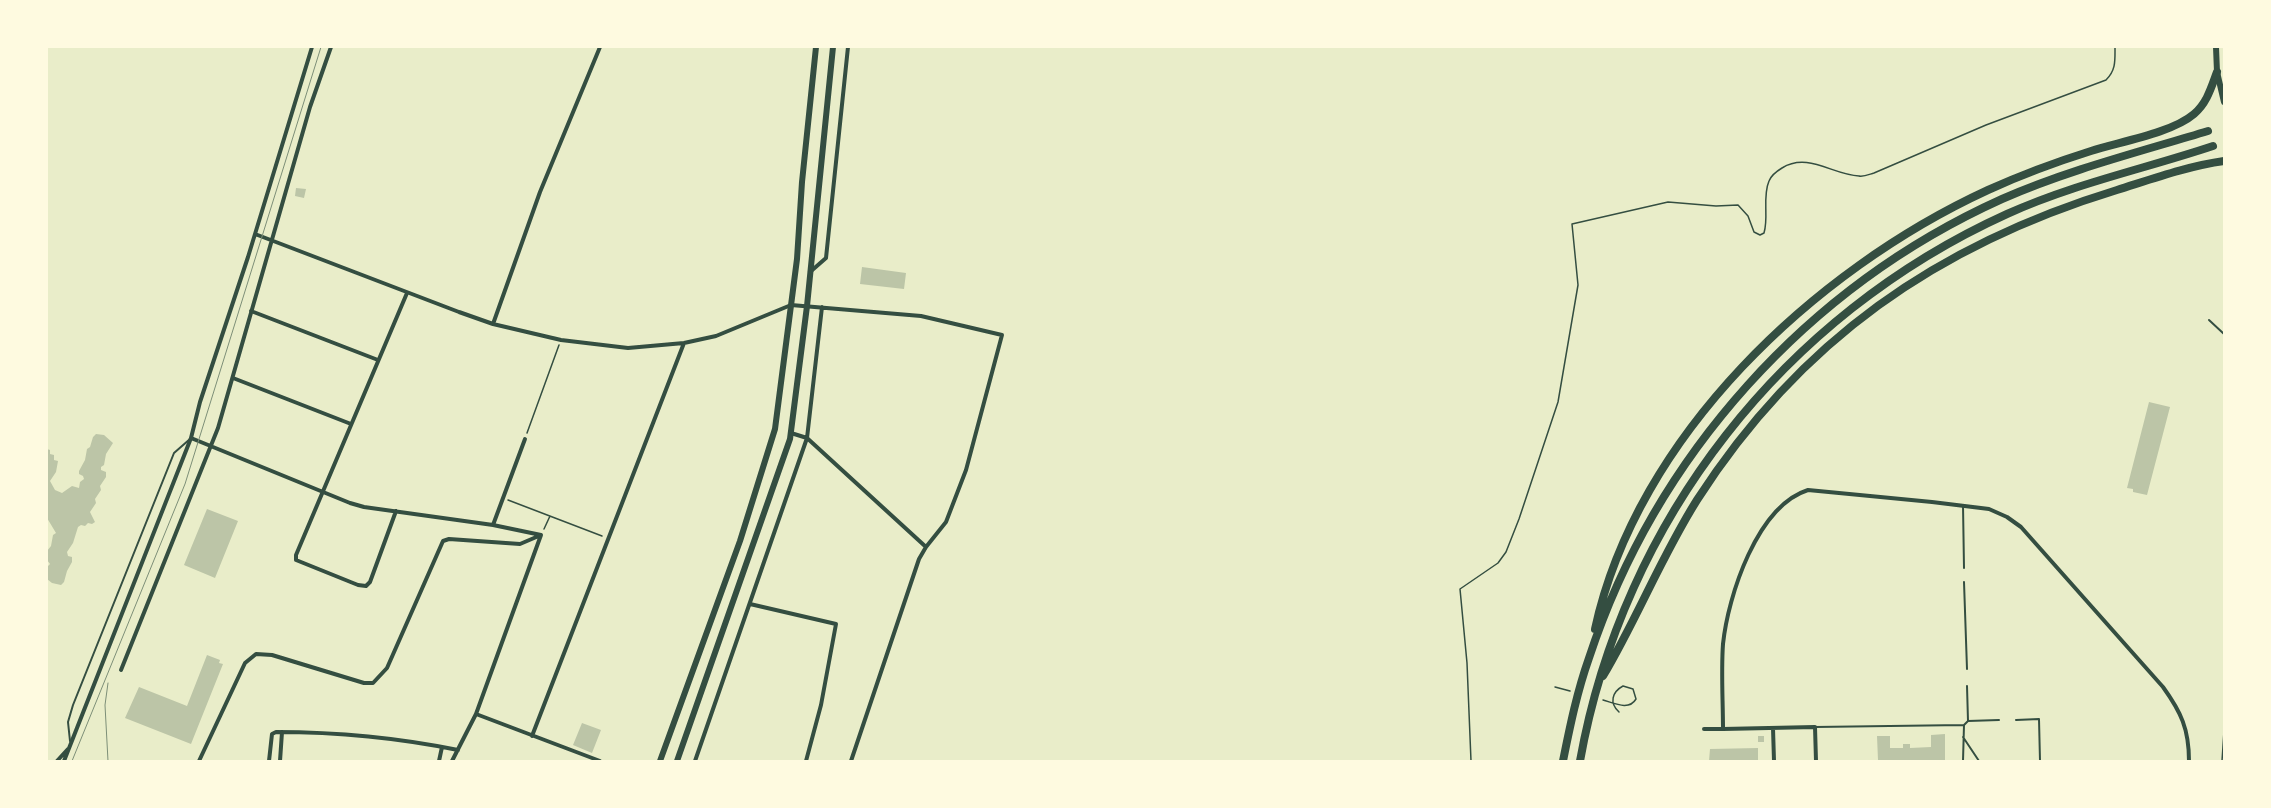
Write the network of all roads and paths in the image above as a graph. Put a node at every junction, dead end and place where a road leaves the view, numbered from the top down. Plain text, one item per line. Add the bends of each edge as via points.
1 (312, 47) edge
2 (331, 47) edge
3 (600, 47) edge
4 (816, 47) edge
5 (833, 47) edge
6 (848, 47) edge
7 (2115, 47) edge
8 (2216, 47) edge
9 (2217, 72) junction
10 (2224, 102) edge
11 (2208, 131) dead end
12 (2213, 146) dead end
13 (2224, 161) edge
14 (255, 234) junction
15 (272, 239) junction
16 (810, 273) junction
17 (407, 293) junction
18 (791, 305) junction
19 (807, 306) junction
20 (822, 308) junction
21 (251, 311) junction
22 (2209, 320) dead end
23 (493, 324) junction
24 (2224, 334) edge
25 (561, 340) junction
26 (684, 343) junction
27 (378, 360) junction
28 (233, 378) junction
29 (351, 424) junction
30 (791, 433) junction
31 (191, 438) junction
32 (807, 438) junction
33 (525, 439) joint
34 (211, 448) junction
35 (321, 493) junction
36 (503, 498) junction
37 (1963, 505) junction
38 (396, 511) junction
39 (550, 516) junction
40 (493, 525) junction
41 (541, 535) junction
42 (608, 539) junction
43 (926, 546) junction
44 (1964, 568) dead end
45 (1964, 582) dead end
46 (750, 604) junction
47 (1588, 659) junction
48 (1967, 669) dead end
49 (121, 670) dead end
50 (1967, 686) dead end
51 (1596, 687) junction
52 (1622, 706) dead end
53 (1618, 712) dead end
54 (476, 714) junction
55 (1999, 720) dead end
56 (2016, 720) dead end
57 (1968, 721) junction
58 (1964, 725) junction
59 (1815, 727) junction
60 (1773, 728) junction
61 (1723, 729) junction
62 (1704, 730) dead end
63 (2224, 731) edge
64 (282, 732) junction
65 (532, 736) junction
66 (1963, 736) junction
67 (71, 746) junction
68 (442, 747) junction
69 (458, 750) junction
70 (57, 761) edge
71 (64, 761) edge
72 (199, 761) edge
73 (269, 761) edge
74 (280, 761) edge
75 (439, 761) edge
76 (452, 761) edge
77 (600, 761) edge
78 (660, 761) edge
79 (677, 761) edge
80 (695, 761) edge
81 (806, 761) edge
82 (851, 761) edge
83 (1471, 761) edge
84 (1563, 761) edge
85 (1580, 761) edge
86 (1774, 761) edge
87 (1816, 761) edge
88 (1963, 761) edge
89 (1979, 761) edge
90 (2040, 761) edge
91 (2190, 761) edge
92 (2222, 761) edge

1 - 14 street
2 - 15 street via 310,107
3 - 23 street via 540,192
4 - 18 main road
5 - 16 main road
6 - 16 street via 826,258
7 - 83 path via 2115,66 2106,80 1986,125 1874,173 1859,176 1812,163 1799,162 1786,166 1769,182 1767,226 1760,235 1754,232 1748,216 1738,204 1716,206 1668,202 1572,224 1578,284 1558,402 1506,552 1498,563 1460,589 1467,663
8 - 9 main road
9 - 10 main road
9 - 47 highway via 2206,101 2188,119 2166,129 2034,170 1947,210 1866,260 1833,284 1781,330 1721,392 1684,437 1662,471 1623,545 1602,594
11 - 47 highway via 2056,178 1975,212 1889,261 1809,324 1776,354 1732,402 1707,432 1669,488 1627,564
12 - 51 highway via 2091,183 2008,213 1910,266 1820,334 1744,411 1682,495 1639,573
13 - 51 highway via 2082,201 2005,230 1915,280 1834,340 1775,398 1720,467 1682,525 1620,648
14 - 15 street
14 - 31 street via 200,402
15 - 17 street
15 - 21 street
16 - 19 main road
17 - 23 street
17 - 27 street
18 - 19 street
18 - 26 street via 716,336
18 - 78 main road via 775,429 740,541
19 - 20 street
19 - 30 main road
20 - 32 street
20 - 43 street via 921,316 1002,335 966,470 946,522
21 - 27 street
21 - 28 street
22 - 24 lane
23 - 25 street
25 - 26 street via 628,348
25 - 33 path
26 - 42 street
27 - 29 street
28 - 29 street
28 - 34 street
29 - 35 street
30 - 32 street
30 - 79 main road
31 - 34 street
31 - 67 street
31 - 67 lane via 174,453 73,705 68,722
32 - 43 street
32 - 46 street
33 - 36 street
34 - 35 street
34 - 49 street
35 - 38 street via 364,508
35 - 38 street via 296,560 358,585 366,586 370,582
36 - 39 path
36 - 40 street
37 - 44 lane
37 - 61 street via 1819,490 1808,490 1790,498 1765,528 1747,557 1728,614 1722,666
37 - 91 street via 1989,509 2021,527 2178,708 2187,729
38 - 40 street
39 - 41 path
39 - 42 path
40 - 41 street
41 - 54 street
41 - 72 street via 520,544 449,539 443,541 387,668 373,683 364,683 272,655 256,654 245,663
42 - 65 street
43 - 82 street via 919,559
45 - 48 lane
46 - 80 street
46 - 81 street via 836,624 821,705
47 - 84 highway
50 - 57 lane
51 - 85 highway
52 - 53 path via 1633,704 1636,699 1636,693 1628,686 1622,686 1614,693 1614,706
54 - 65 street
54 - 69 street
55 - 57 lane
56 - 90 lane via 2039,719
57 - 58 lane
58 - 59 lane
58 - 66 lane
59 - 60 street
59 - 87 street
60 - 61 street
60 - 86 street
61 - 62 street
63 - 92 path
64 - 68 street via 382,738
64 - 73 street via 272,734
64 - 74 street
65 - 77 street
66 - 88 lane
66 - 89 lane
67 - 70 street
67 - 71 street
68 - 69 street
68 - 75 street
69 - 76 street

